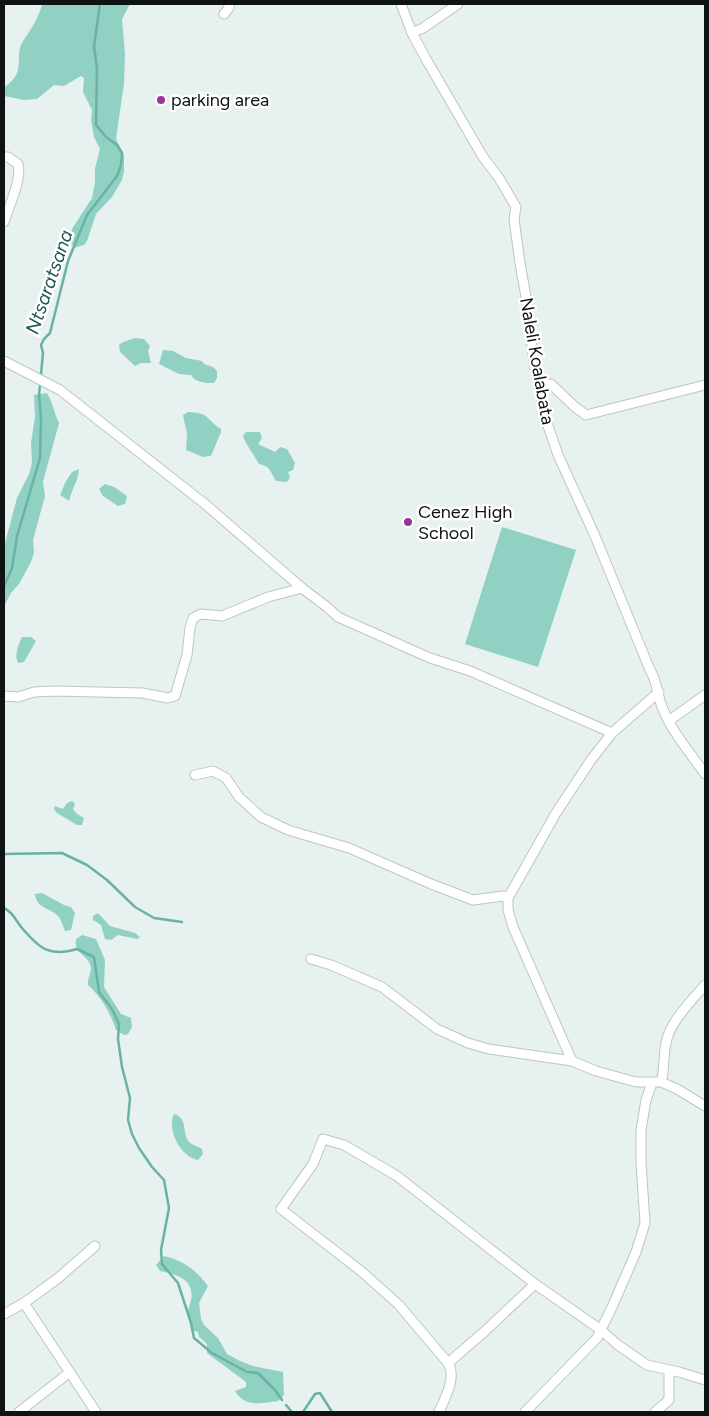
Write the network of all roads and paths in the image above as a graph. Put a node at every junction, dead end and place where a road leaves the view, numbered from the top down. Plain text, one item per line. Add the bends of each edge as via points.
1 (230, 4) edge
2 (401, 4) edge
3 (458, 4) edge
4 (224, 14) dead end
5 (412, 33) junction
6 (4, 157) edge
7 (4, 222) edge
8 (4, 360) edge
9 (538, 384) junction
10 (705, 386) edge
11 (302, 588) junction
12 (659, 692) junction
13 (705, 695) edge
14 (4, 696) edge
15 (670, 720) junction
16 (612, 733) junction
17 (705, 774) edge
18 (194, 775) dead end
19 (508, 898) junction
20 (311, 959) dead end
21 (705, 985) edge
22 (572, 1062) junction
23 (661, 1082) junction
24 (652, 1084) junction
25 (705, 1106) edge
26 (95, 1246) dead end
27 (535, 1284) junction
28 (24, 1303) junction
29 (4, 1314) edge
30 (601, 1330) junction
31 (448, 1363) junction
32 (670, 1371) junction
33 (70, 1372) junction
34 (705, 1380) edge
35 (19, 1412) edge
36 (96, 1412) edge
37 (439, 1412) edge
38 (526, 1412) edge
39 (655, 1412) edge

1 - 4 street
2 - 5 street, Naleli Koalabata
3 - 5 street
5 - 9 street, Naleli Koalabata via 516,207 518,253
6 - 7 street via 18,164 19,169
8 - 11 street via 60,390 204,504
9 - 10 street via 551,384 586,415
9 - 12 street, Naleli Koalabata via 558,455
11 - 14 street via 268,597 222,616 200,614 193,618 175,696 56,691
11 - 16 street via 338,617
12 - 15 street, Naleli Koalabata via 660,703
12 - 16 street
13 - 15 street
15 - 17 street, Naleli Koalabata via 680,741
16 - 19 street via 556,814
18 - 19 street via 213,771 226,778 261,817 288,830 349,848 473,900
19 - 22 street via 513,927
20 - 22 street via 382,987 437,1029 468,1044
21 - 23 street via 670,1029
22 - 24 street via 623,1079
23 - 24 street
23 - 25 street
24 - 30 street via 641,1130 645,1222 636,1252
26 - 28 street
27 - 30 street
27 - 31 street
27 - 31 street via 397,1176 344,1145 323,1139 313,1164 281,1209 399,1305
28 - 29 street
28 - 33 street
30 - 32 street via 648,1365
30 - 38 street via 568,1370
31 - 37 street via 452,1368 452,1378
32 - 34 street
32 - 39 street via 669,1400
33 - 35 street
33 - 36 street

